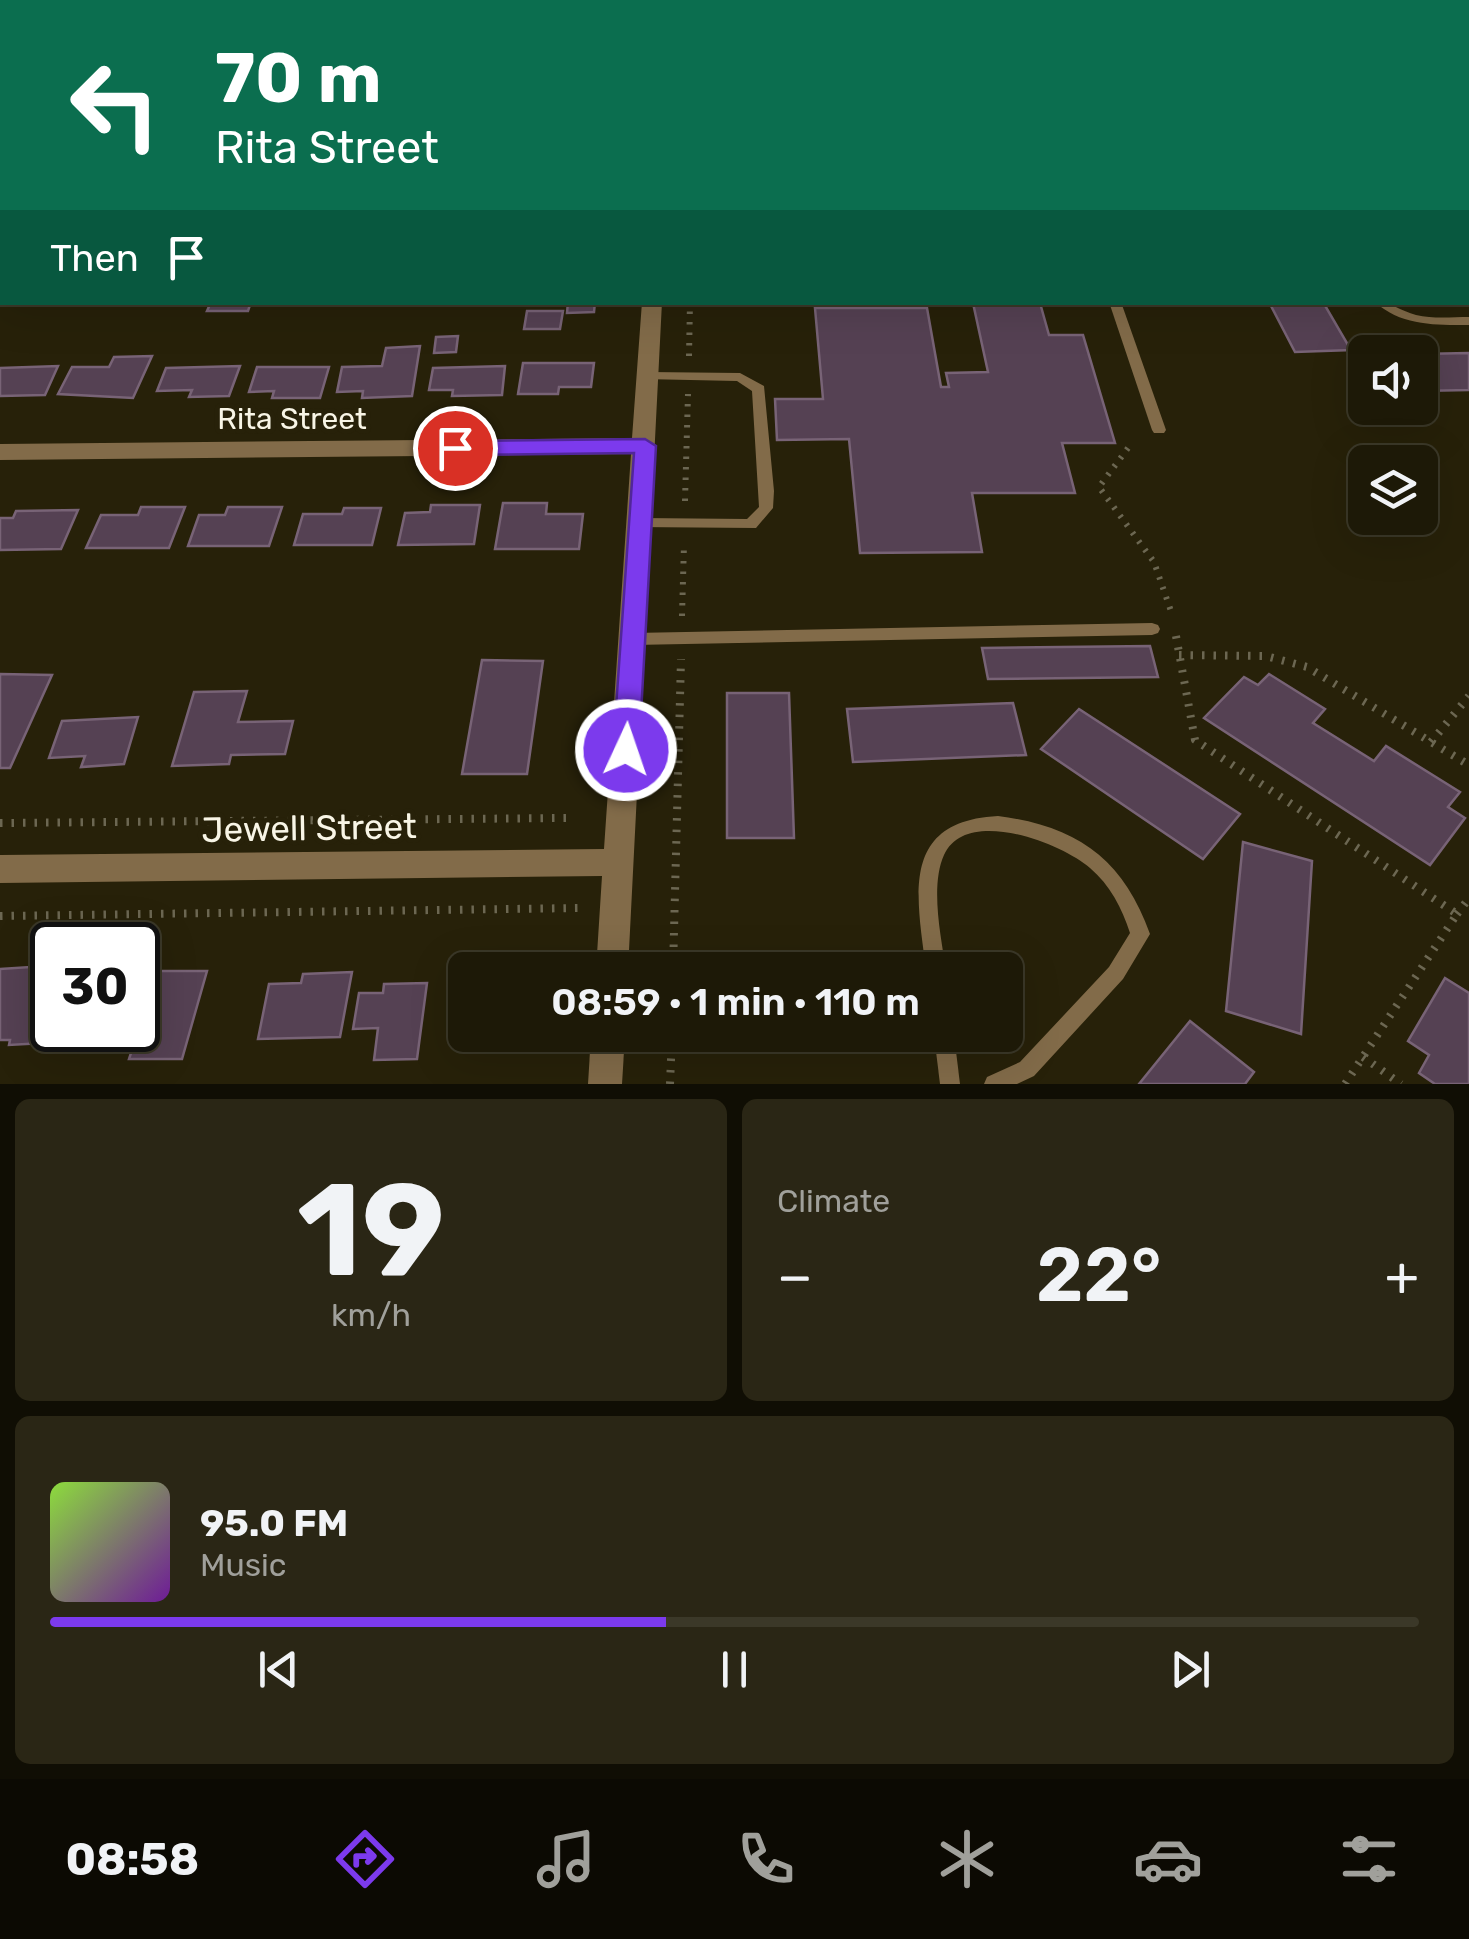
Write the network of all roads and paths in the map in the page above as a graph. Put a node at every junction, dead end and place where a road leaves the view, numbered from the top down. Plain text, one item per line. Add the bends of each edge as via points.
1 (652, 305) edge
2 (1116, 305) edge
3 (1384, 305) edge
4 (1469, 321) edge
5 (648, 376) junction
6 (1159, 430) dead end
7 (645, 446) junction
8 (1128, 448) dead end
9 (0, 452) edge
10 (640, 523) junction
11 (1152, 630) dead end
12 (633, 638) junction
13 (1179, 656) junction
14 (1469, 696) edge
15 (1431, 742) junction
16 (1469, 766) edge
17 (566, 818) dead end
18 (0, 823) edge
19 (619, 862) junction
20 (0, 868) edge
21 (1469, 898) edge
22 (581, 908) dead end
23 (1457, 914) junction
24 (0, 916) edge
25 (613, 952) edge
26 (934, 952) edge
27 (607, 1052) edge
28 (671, 1052) edge
29 (946, 1052) edge
30 (1362, 1057) junction
31 (605, 1084) edge
32 (670, 1084) edge
33 (950, 1084) edge
34 (994, 1084) edge
35 (1345, 1084) edge
36 (1400, 1084) edge

1 - 5 street
2 - 6 lane
3 - 4 lane via 1396,315 1426,321
5 - 7 street
5 - 10 lane via 740,377 760,388 767,490 766,508 752,524
7 - 9 street, Rita Street
7 - 10 street
8 - 13 path via 1098,488 1129,521 1167,585
10 - 12 street
11 - 12 lane
12 - 19 street
13 - 15 path via 1266,656 1307,667
13 - 23 path via 1194,740
14 - 15 path
15 - 16 path
17 - 18 path
19 - 20 street, Jewell Street
19 - 25 street
21 - 23 path
22 - 24 path
23 - 30 path
26 - 34 lane via 931,870 941,842 966,828 1007,822 1056,838 1096,861 1130,902 1140,934 1116,973 1026,1069
27 - 31 street
28 - 32 path
29 - 33 lane
30 - 35 path
30 - 36 path

